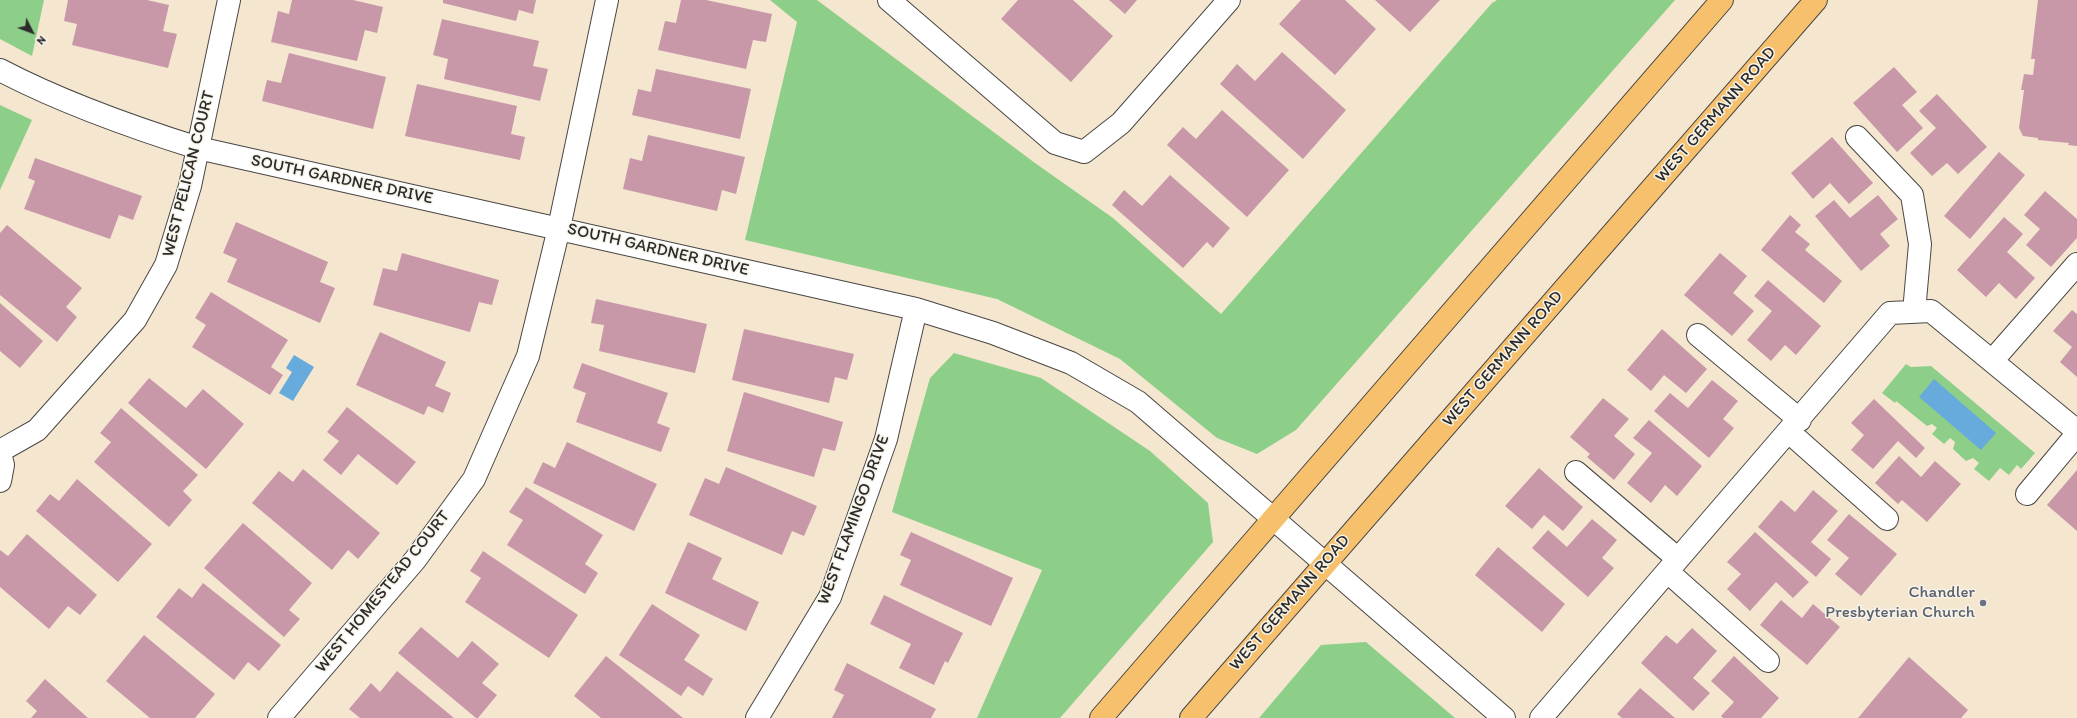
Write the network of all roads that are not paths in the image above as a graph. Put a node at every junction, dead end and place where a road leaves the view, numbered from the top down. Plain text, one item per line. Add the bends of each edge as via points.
1 (229, 0) edge
2 (607, 0) edge
3 (889, 0) edge
4 (1228, 0) edge
5 (1722, 0) edge
6 (1816, 0) edge
7 (0, 70) edge
8 (1857, 137) dead end
9 (198, 148) junction
10 (559, 228) junction
11 (2077, 264) edge
12 (916, 309) junction
13 (1914, 312) junction
14 (1698, 334) dead end
15 (1992, 361) junction
16 (1794, 426) junction
17 (2077, 431) edge
18 (2077, 434) edge
19 (0, 452) edge
20 (1576, 472) dead end
21 (0, 482) edge
22 (2027, 494) dead end
23 (1275, 518) junction
24 (1887, 519) dead end
25 (1325, 563) junction
26 (1673, 566) junction
27 (1768, 661) dead end
28 (279, 718) edge
29 (757, 718) edge
30 (1101, 718) edge
31 (1191, 718) edge
32 (1504, 718) edge
33 (1541, 718) edge

1 - 9 street, WEST PELICAN COURT
2 - 10 street, WEST HOMESTEAD COURT
3 - 4 street via 1055,143 1084,152 1121,123
5 - 23 main road
6 - 25 main road, WEST GERMANN ROAD
7 - 9 street, SOUTH GARDNER DRIVE via 33,87 131,127
8 - 13 street via 1912,195 1920,244
9 - 10 street, SOUTH GARDNER DRIVE
9 - 19 street, WEST PELICAN COURT via 190,186 166,265 135,320 37,430
10 - 12 street, SOUTH GARDNER DRIVE
10 - 28 street, WEST HOMESTEAD COURT via 528,356 474,479 415,560
11 - 15 street
12 - 23 street, SOUTH GARDNER DRIVE via 993,333 1071,363 1138,402
12 - 29 street, WEST FLAMINGO DRIVE via 886,439 830,597
13 - 15 street via 1930,311
13 - 16 street via 1890,313
14 - 16 street
15 - 17 street
16 - 24 street
16 - 26 street
18 - 22 street
19 - 21 street, WEST PELICAN COURT via 3,465
20 - 26 street
23 - 25 street, SOUTH GARDNER DRIVE
23 - 30 main road
25 - 31 main road, WEST GERMANN ROAD
25 - 32 street, SOUTH GARDNER DRIVE
26 - 27 street
26 - 33 street

